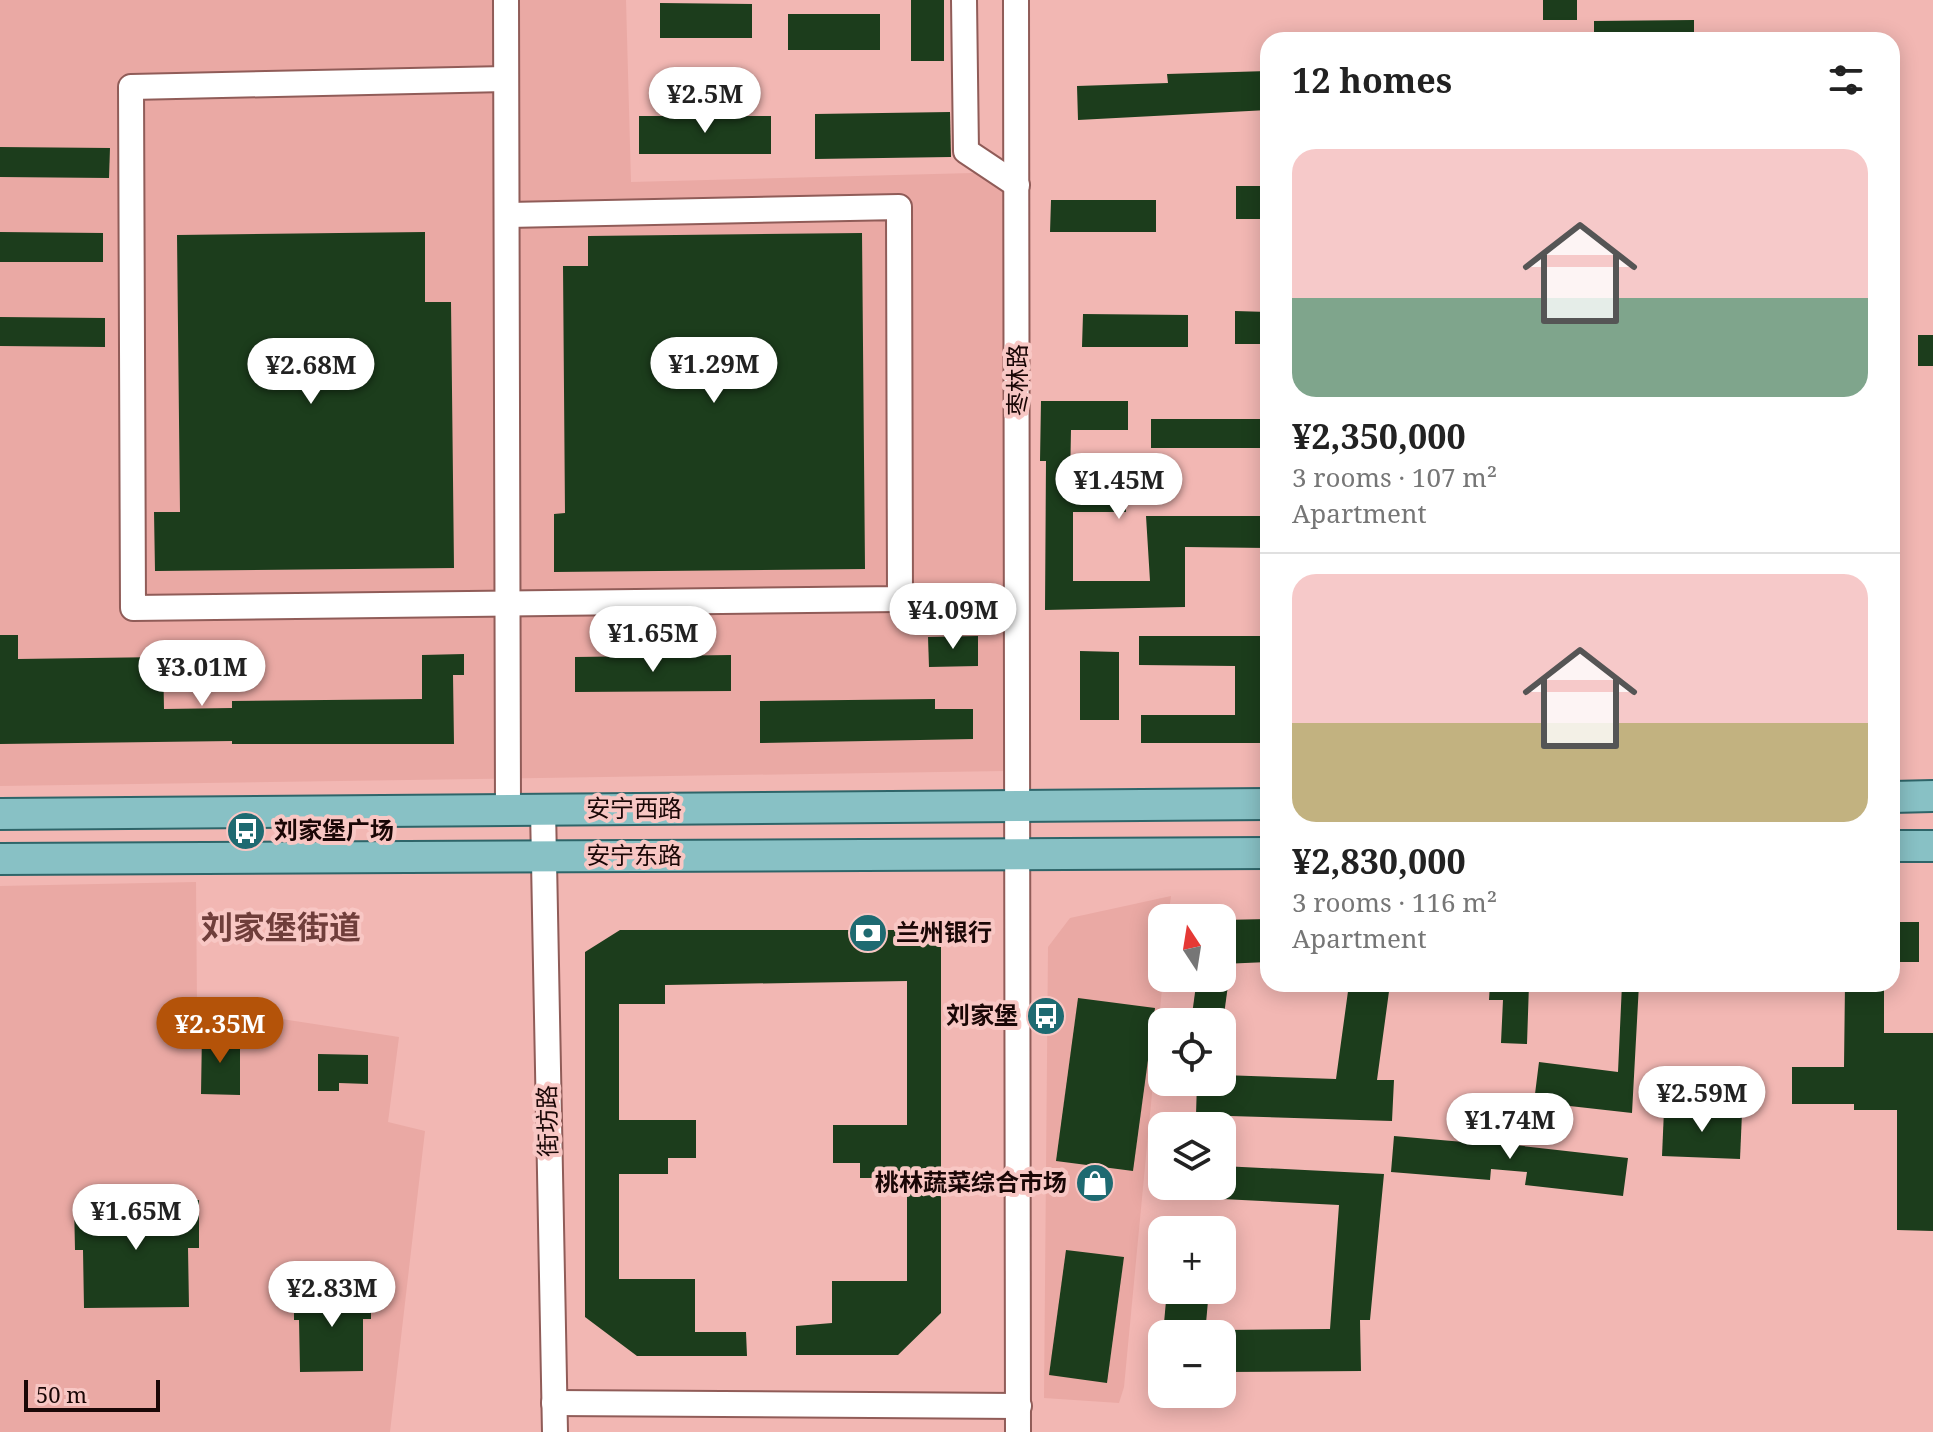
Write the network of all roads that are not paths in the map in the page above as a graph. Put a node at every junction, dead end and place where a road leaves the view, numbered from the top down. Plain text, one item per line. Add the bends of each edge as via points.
1 (506, 0) edge
2 (964, 0) edge
3 (1016, 0) edge
4 (506, 79) junction
5 (1017, 185) junction
6 (507, 215) junction
7 (508, 603) junction
8 (1933, 796) edge
9 (1900, 797) edge
10 (1260, 804) edge
11 (1019, 807) junction
12 (543, 809) junction
13 (508, 810) junction
14 (0, 814) edge
15 (1900, 846) edge
16 (1933, 846) edge
17 (1260, 853) edge
18 (544, 856) junction
19 (1019, 856) junction
20 (0, 859) edge
21 (554, 1403) junction
22 (1019, 1406) junction
23 (555, 1432) edge
24 (1018, 1432) edge

1 - 4 street
2 - 5 street via 966,151
3 - 5 street, 枣林路
4 - 6 street
4 - 7 street via 131,87 133,608
5 - 11 street, 枣林路
6 - 7 street
6 - 7 street via 899,207 900,599
7 - 13 street
8 - 9 main road
10 - 11 main road, 安宁西路
11 - 12 main road, 安宁西路
11 - 19 street, 枣林路
12 - 13 main road, 安宁西路
12 - 18 street, 街坊路
13 - 14 main road, 安宁西路
15 - 16 main road
17 - 19 main road, 安宁东路
18 - 19 main road, 安宁东路
18 - 20 main road, 安宁东路
18 - 21 street, 街坊路
19 - 22 street, 枣林路
21 - 22 street
21 - 23 street, 街坊路
22 - 24 street, 枣林路

